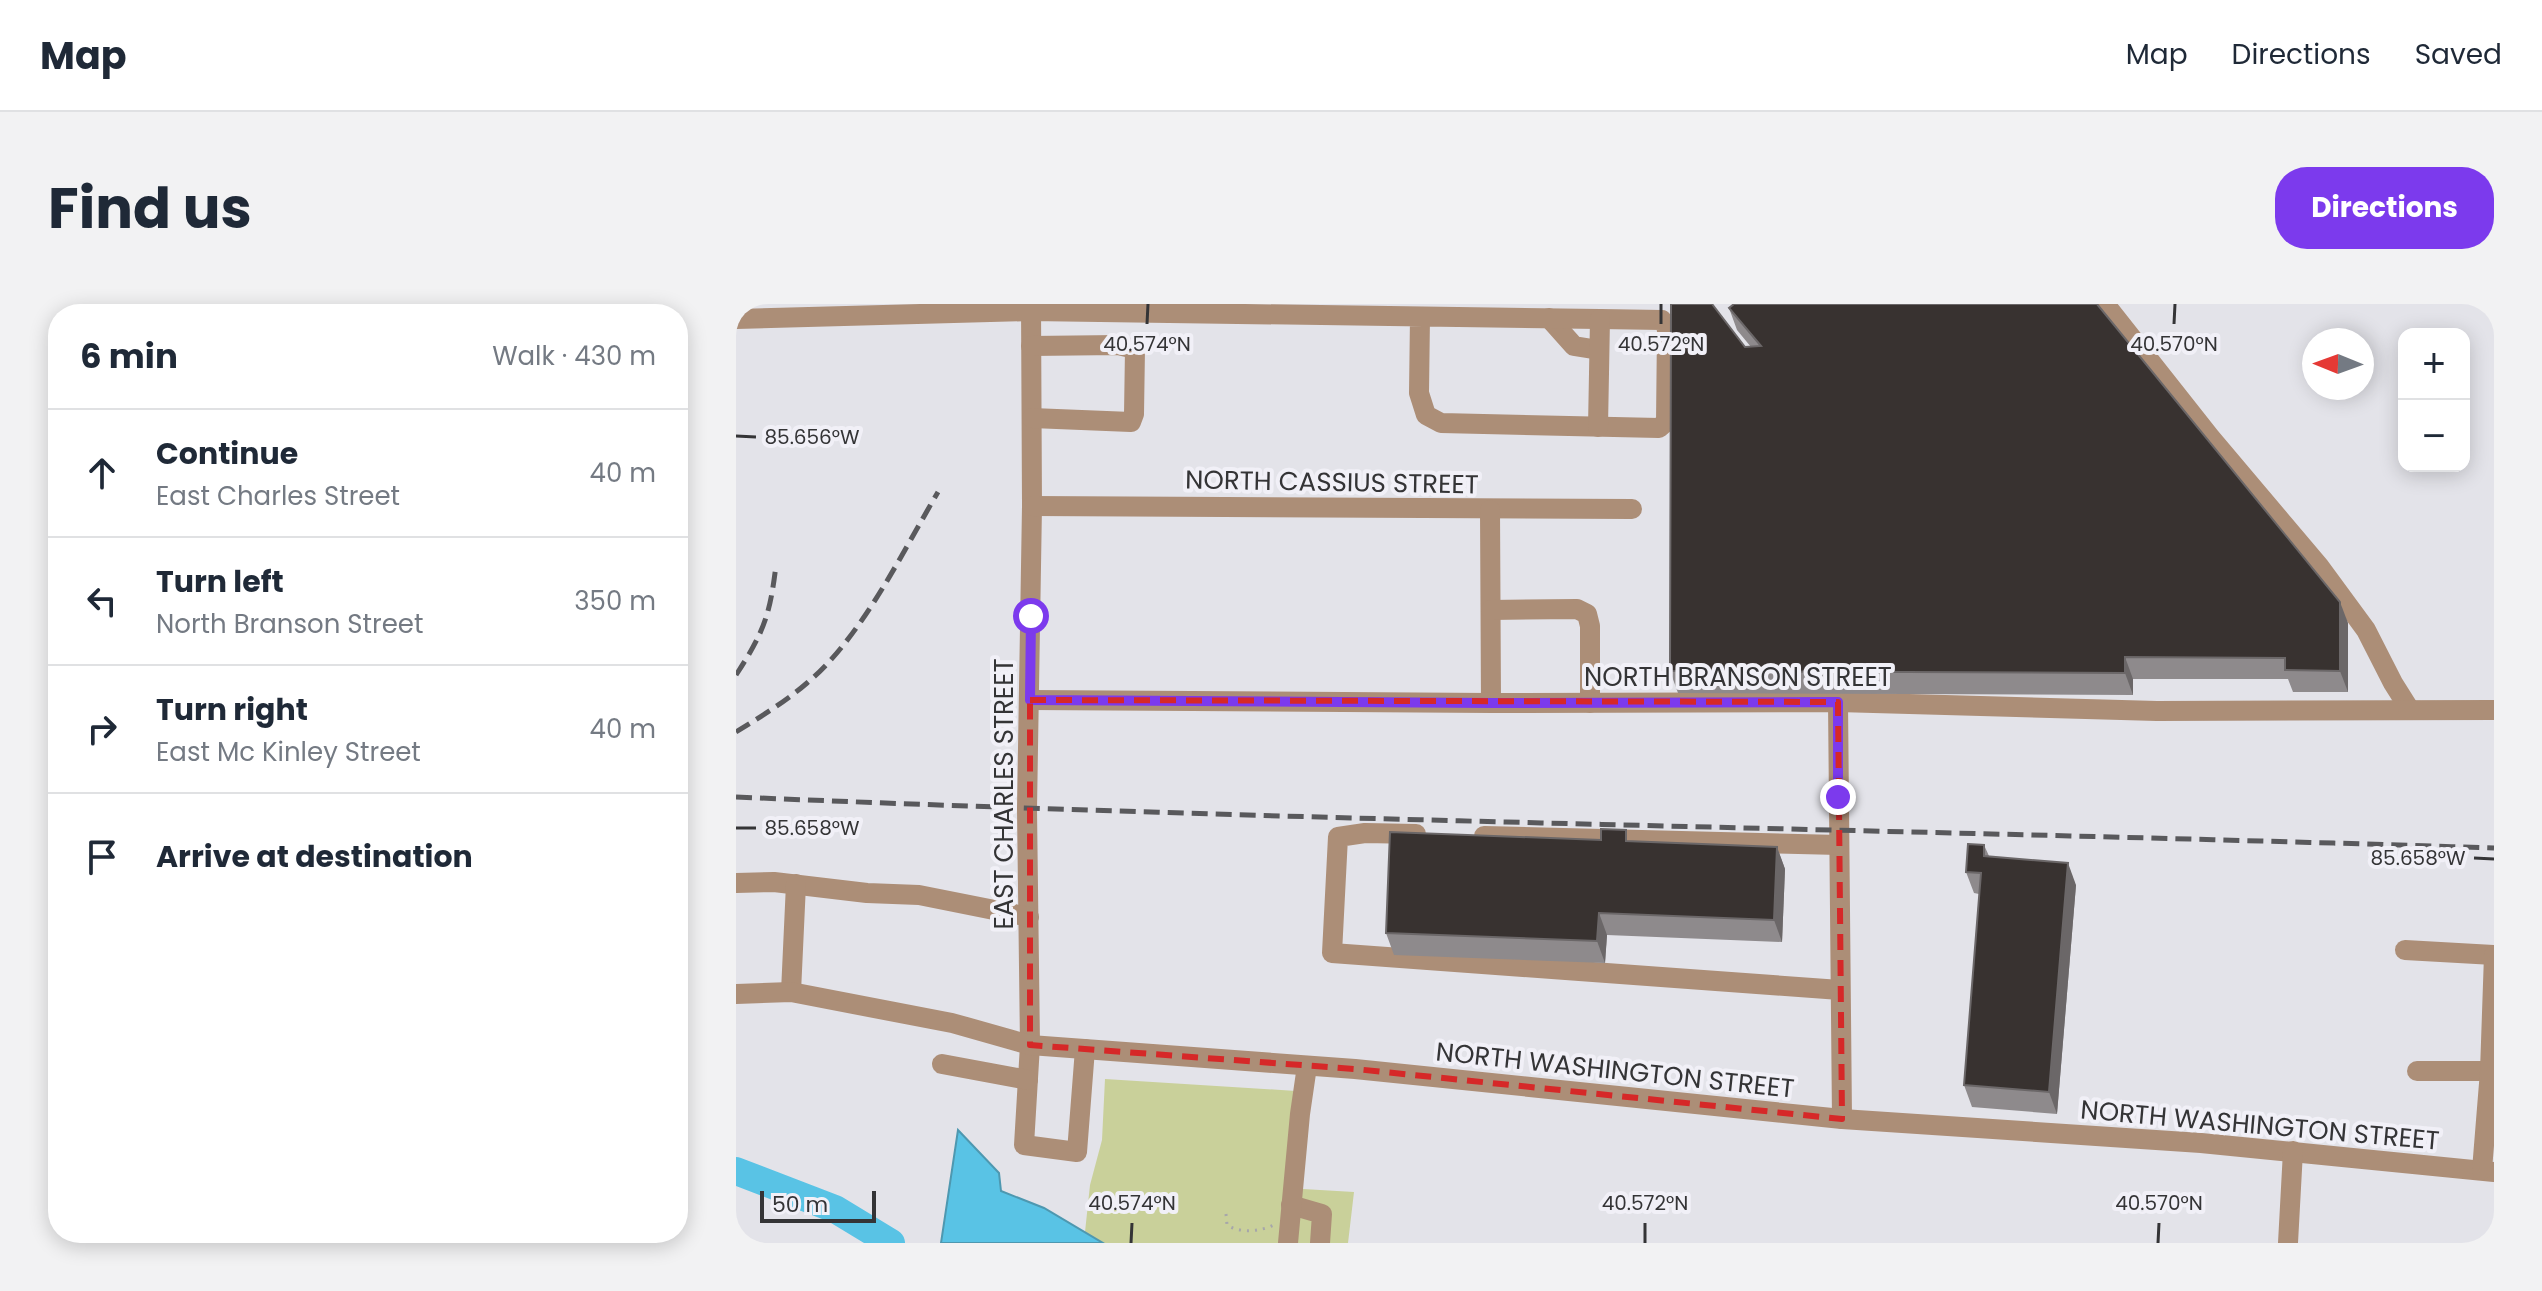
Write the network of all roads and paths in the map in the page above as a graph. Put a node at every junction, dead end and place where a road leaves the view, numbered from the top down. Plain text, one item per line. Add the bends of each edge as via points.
1 (2105, 304) edge
2 (1031, 307) edge
3 (911, 309) edge
4 (797, 310) edge
5 (1420, 317) junction
6 (1549, 318) junction
7 (736, 319) edge
8 (1600, 319) junction
9 (1031, 346) junction
10 (1599, 350) junction
11 (1032, 418) junction
12 (1598, 427) junction
13 (1032, 506) junction
14 (1632, 509) dead end
15 (1490, 510) junction
16 (1491, 610) junction
17 (1030, 700) junction
18 (1838, 702) junction
19 (1491, 703) junction
20 (1590, 703) junction
21 (2410, 710) junction
22 (2494, 710) edge
23 (1428, 834) edge
24 (1460, 835) edge
25 (1838, 837) junction
26 (736, 883) edge
27 (796, 884) junction
28 (1029, 917) junction
29 (2405, 950) dead end
30 (2494, 955) edge
31 (1840, 990) junction
32 (791, 992) junction
33 (736, 994) edge
34 (1030, 1045) junction
35 (1085, 1049) junction
36 (942, 1064) dead end
37 (1307, 1066) junction
38 (2417, 1071) dead end
39 (2492, 1071) edge
40 (1028, 1080) junction
41 (1842, 1119) junction
42 (2293, 1151) junction
43 (2488, 1171) edge
44 (1290, 1211) junction
45 (1226, 1214) dead end
46 (1288, 1243) edge
47 (1320, 1243) edge
48 (2288, 1243) edge

1 - 21 street via 2328,579 2366,630
2 - 3 street
2 - 5 street
2 - 9 street, EAST CHARLES STREET
3 - 4 street
4 - 7 street
5 - 6 street
5 - 12 street via 1419,393 1426,415 1441,423
6 - 8 street
6 - 10 street via 1574,346
8 - 10 street
8 - 12 street via 1662,320 1667,328 1666,422 1659,428
9 - 11 street, EAST CHARLES STREET
9 - 11 street via 1135,349 1131,422
10 - 12 street
11 - 13 street, EAST CHARLES STREET
13 - 15 street, NORTH CASSIUS STREET
13 - 17 street, EAST CHARLES STREET
14 - 15 street, NORTH CASSIUS STREET
15 - 16 street
16 - 19 street
16 - 20 street via 1577,609 1587,614
17 - 19 street, NORTH BRANSON STREET
17 - 28 street, EAST CHARLES STREET
18 - 20 street, NORTH BRANSON STREET
18 - 21 street, NORTH BRANSON STREET via 2157,711
18 - 25 street
19 - 20 street, NORTH BRANSON STREET
21 - 22 street, NORTH BRANSON STREET
23 - 31 street via 1338,837 1332,953
24 - 25 street
25 - 31 street
26 - 27 street
27 - 28 street via 919,895
27 - 32 street
28 - 34 street, EAST CHARLES STREET
29 - 30 street
30 - 39 street
31 - 41 street
32 - 33 street, NORTH WASHINGTON STREET
32 - 34 street, NORTH WASHINGTON STREET via 952,1023
34 - 35 street, NORTH WASHINGTON STREET
34 - 40 street, EAST CHARLES STREET
35 - 37 street, NORTH WASHINGTON STREET
35 - 40 street, EAST CHARLES STREET via 1077,1152 1024,1145
36 - 40 street
37 - 41 street, NORTH WASHINGTON STREET
37 - 44 street
38 - 39 street
39 - 43 street
41 - 42 street, NORTH WASHINGTON STREET
42 - 43 street, NORTH WASHINGTON STREET
42 - 48 street
44 - 45 path via 1262,1230 1234,1229 1227,1225
44 - 46 street
44 - 47 street via 1322,1214

